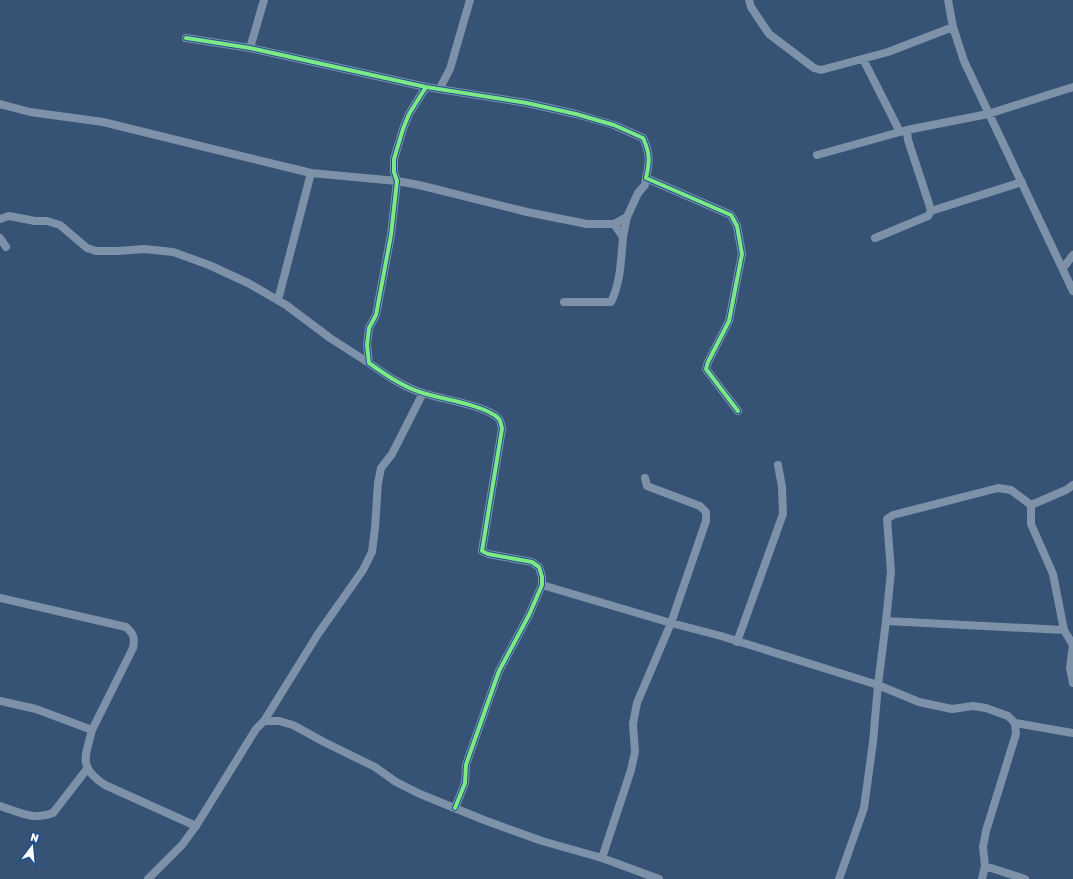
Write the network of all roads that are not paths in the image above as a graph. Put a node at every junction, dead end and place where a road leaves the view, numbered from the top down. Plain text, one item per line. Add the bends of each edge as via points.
1 (264, 0) edge
2 (470, 0) edge
3 (748, 0) edge
4 (948, 0) edge
5 (953, 27) junction
6 (186, 38) dead end
7 (250, 48) junction
8 (863, 59) junction
9 (426, 87) junction
10 (1073, 87) edge
11 (440, 88) junction
12 (0, 104) edge
13 (988, 114) junction
14 (903, 131) junction
15 (816, 155) dead end
16 (311, 173) junction
17 (646, 178) junction
18 (397, 181) junction
19 (1022, 182) junction
20 (931, 211) junction
21 (627, 217) junction
22 (0, 219) edge
23 (614, 224) junction
24 (623, 237) junction
25 (0, 238) edge
26 (875, 238) dead end
27 (6, 247) dead end
28 (1073, 255) edge
29 (1062, 268) junction
30 (1073, 291) edge
31 (278, 300) junction
32 (564, 302) dead end
33 (369, 363) junction
34 (423, 393) junction
35 (738, 411) dead end
36 (778, 465) dead end
37 (645, 478) dead end
38 (1073, 485) edge
39 (1030, 505) junction
40 (542, 585) junction
41 (0, 598) edge
42 (886, 621) junction
43 (670, 623) junction
44 (1064, 630) junction
45 (737, 642) junction
46 (1073, 683) edge
47 (878, 685) junction
48 (0, 701) edge
49 (264, 721) junction
50 (1015, 723) junction
51 (92, 730) junction
52 (1073, 733) edge
53 (87, 769) junction
54 (0, 806) edge
55 (455, 808) junction
56 (196, 826) junction
57 (602, 858) junction
58 (985, 866) junction
59 (148, 879) edge
60 (659, 879) edge
61 (839, 879) edge
62 (982, 879) edge
63 (1025, 879) edge

1 - 7 street
2 - 11 street via 450,69
3 - 8 street via 769,34 814,68 821,70
4 - 5 street
5 - 8 street
5 - 13 street via 964,61
6 - 7 street
7 - 9 street
8 - 14 street
9 - 11 street
9 - 18 street via 403,129 394,160
10 - 13 street
11 - 17 street via 527,103 614,125 643,138 649,149
12 - 16 street via 30,112 103,122
13 - 14 street
13 - 19 street
14 - 15 street
14 - 20 street
16 - 18 street
16 - 31 street
17 - 21 street via 645,185 638,193
17 - 35 street via 730,214 737,226 742,254 729,321 706,369
18 - 23 street via 561,219 587,224
18 - 33 street via 389,250 376,315 369,328
19 - 20 street
19 - 29 street
20 - 26 street via 928,216
21 - 23 street
21 - 24 street
22 - 31 street via 9,216 60,225 87,248 96,251 144,249 173,252 209,265
23 - 24 street
24 - 32 street via 620,267 611,302
25 - 27 street
28 - 29 street
29 - 30 street
31 - 33 street
33 - 34 street via 398,383
34 - 40 street via 492,413 500,419 502,429 482,551 532,562 539,567
34 - 49 street via 392,454 381,468 372,552 363,570 318,634
36 - 45 street via 783,514
37 - 43 street via 647,486 700,506 706,512 706,521
38 - 39 street
39 - 42 street via 1011,490 998,488 892,515 887,519 892,572
39 - 44 street via 1031,524 1053,574
40 - 43 street
40 - 55 street via 530,614 498,671 466,765 465,783
41 - 51 street via 126,627 133,633 133,648
42 - 44 street
42 - 47 street
43 - 45 street
43 - 57 street via 637,703 633,724 635,752 631,770
44 - 46 street via 1073,645 1070,668
45 - 47 street
47 - 50 street via 919,702 952,710 973,706 986,708 1008,716
47 - 61 street via 864,808
48 - 51 street via 36,709
49 - 55 street via 293,725 376,767 396,782
49 - 56 street via 256,729
50 - 52 street
50 - 58 street via 1016,734 986,831
51 - 53 street via 85,759
53 - 54 street via 49,815 34,817
53 - 56 street via 94,778 105,785
55 - 57 street via 542,841
56 - 59 street via 182,845
57 - 60 street
58 - 62 street
58 - 63 street

